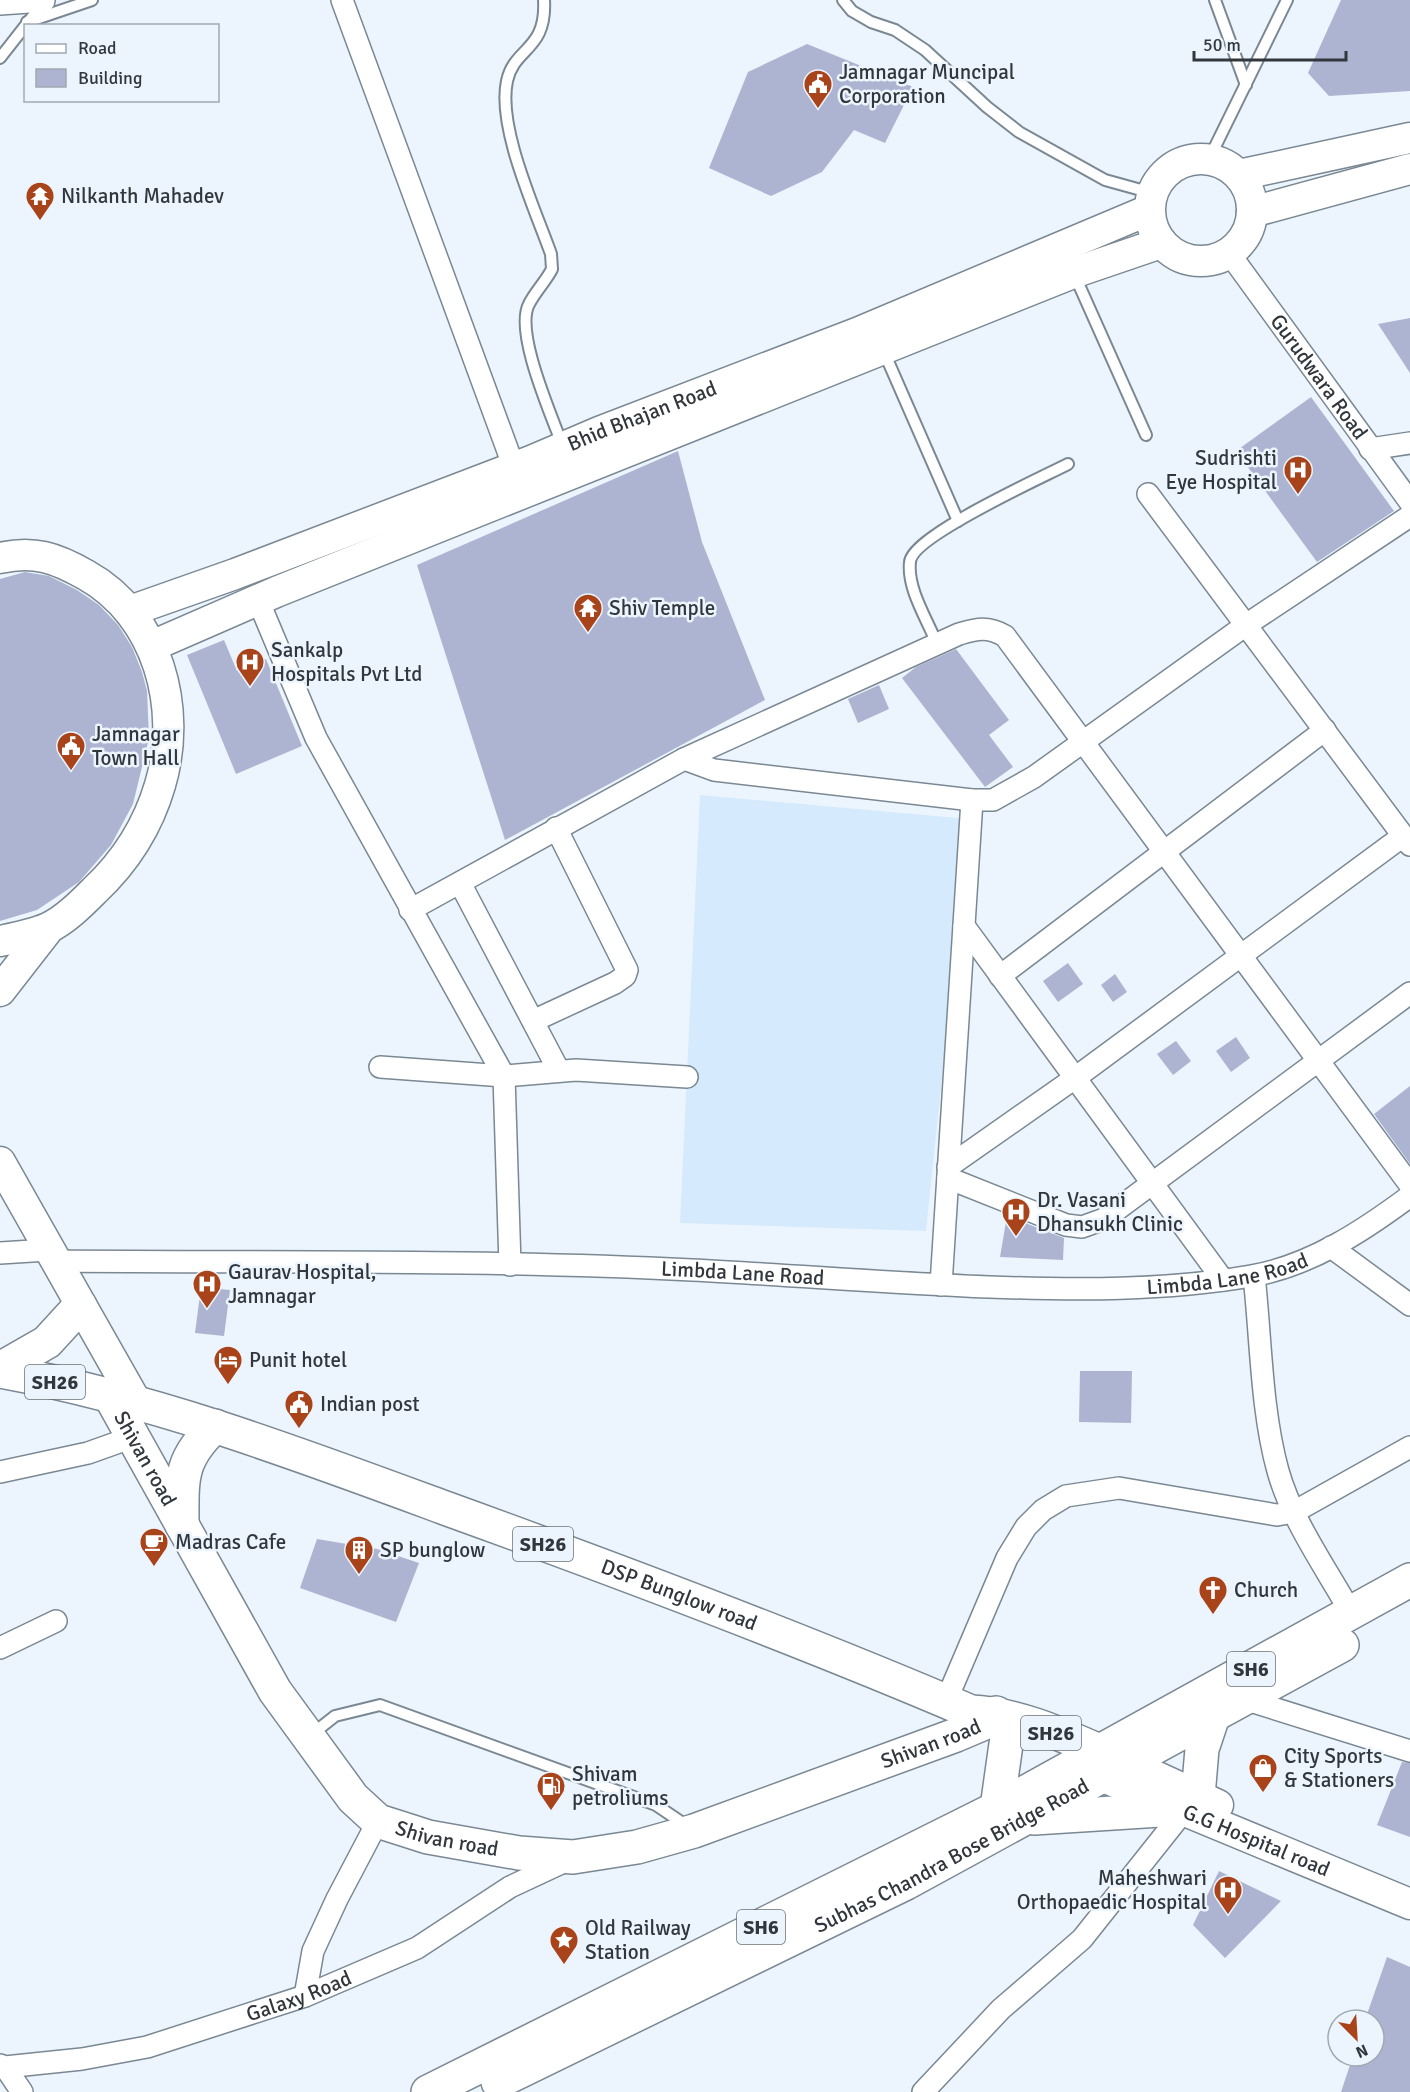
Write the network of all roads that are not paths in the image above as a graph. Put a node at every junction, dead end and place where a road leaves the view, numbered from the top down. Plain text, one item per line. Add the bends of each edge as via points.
1 (45, 0) edge
2 (92, 0) edge
3 (342, 0) edge
4 (544, 0) edge
5 (843, 0) edge
6 (1215, 0) edge
7 (1287, 0) edge
8 (0, 4) edge
9 (27, 22) joint
10 (24, 26) edge
11 (0, 58) edge
12 (1246, 85) junction
13 (1410, 138) edge
14 (1209, 159) junction
15 (1410, 169) edge
16 (1239, 175) junction
17 (1151, 202) junction
18 (1252, 212) junction
19 (1161, 243) junction
20 (1229, 253) junction
21 (1073, 273) junction
22 (883, 349) junction
23 (1146, 435) dead end
24 (1410, 443) edge
25 (563, 447) junction
26 (1370, 449) junction
27 (1068, 464) dead end
28 (519, 480) junction
29 (1148, 494) dead end
30 (1410, 502) edge
31 (1410, 516) edge
32 (958, 521) junction
33 (0, 558) edge
34 (258, 600) junction
35 (130, 611) junction
36 (1246, 625) junction
37 (937, 644) junction
38 (152, 646) junction
39 (1325, 730) junction
40 (1083, 743) junction
41 (684, 759) junction
42 (972, 800) junction
43 (556, 828) junction
44 (1407, 840) edge
45 (1163, 851) junction
46 (460, 883) junction
47 (410, 910) junction
48 (964, 926) junction
49 (49, 927) junction
50 (0, 941) edge
51 (1240, 956) junction
52 (1000, 976) junction
53 (0, 991) edge
54 (1410, 993) edge
55 (533, 1021) junction
56 (1318, 1061) junction
57 (380, 1067) dead end
58 (559, 1071) junction
59 (504, 1076) junction
60 (687, 1077) dead end
61 (1076, 1078) junction
62 (0, 1162) edge
63 (948, 1172) junction
64 (1152, 1183) junction
65 (1410, 1185) edge
66 (1410, 1196) edge
67 (1331, 1247) junction
68 (0, 1253) edge
69 (52, 1256) junction
70 (510, 1265) junction
71 (1254, 1276) junction
72 (1223, 1280) junction
73 (941, 1285) junction
74 (1410, 1305) edge
75 (80, 1306) junction
76 (0, 1370) edge
77 (123, 1398) junction
78 (215, 1426) junction
79 (133, 1437) junction
80 (1410, 1447) edge
81 (0, 1472) edge
82 (1294, 1512) junction
83 (182, 1527) junction
84 (1410, 1580) edge
85 (1410, 1606) edge
86 (1351, 1613) junction
87 (56, 1621) dead end
88 (0, 1648) edge
89 (1244, 1699) junction
90 (1214, 1716) junction
91 (980, 1718) junction
92 (307, 1738) junction
93 (1410, 1750) edge
94 (1100, 1763) junction
95 (1186, 1806) junction
96 (997, 1808) junction
97 (1028, 1818) junction
98 (378, 1821) junction
99 (694, 1831) junction
100 (573, 1857) junction
101 (1410, 1881) edge
102 (1410, 1904) edge
103 (305, 1996) junction
104 (3, 2066) edge
105 (22, 2092) edge
106 (428, 2092) edge
107 (477, 2092) edge
108 (923, 2092) edge

1 - 8 street
1 - 9 lane
2 - 9 lane
3 - 28 street
4 - 25 lane via 545,17 538,38 507,79 505,107 513,145 551,254 552,269 528,305 526,329 530,355
5 - 17 lane via 852,11 896,30 925,50 1020,132
6 - 12 lane
7 - 12 lane
10 - 11 lane
12 - 14 lane
13 - 16 main road
14 - 16 main road
14 - 17 main road via 1191,159 1174,166 1161,177
15 - 18 main road
16 - 18 main road via 1248,188
17 - 19 main road via 1152,228
17 - 25 main road, Bhid Bhajan Road via 857,333
18 - 20 main road via 1246,235
19 - 20 main road via 1174,255 1191,261 1207,262
19 - 21 main road, Bhid Bhajan Road
20 - 26 street, Gurudwara Road
21 - 22 main road, Bhid Bhajan Road
21 - 23 lane
22 - 28 main road, Bhid Bhajan Road
22 - 32 lane
24 - 26 street
25 - 28 main road, Bhid Bhajan Road
26 - 30 street, Gurudwara Road
27 - 32 lane
28 - 34 main road, Bhid Bhajan Road
28 - 35 main road, Bhid Bhajan Road
29 - 36 street
31 - 36 street
32 - 37 lane via 918,547 910,559 910,581
33 - 35 main road via 19,554 55,558 111,591
34 - 38 main road, Bhid Bhajan Road
34 - 47 street via 316,738
35 - 38 main road
36 - 39 street
36 - 40 street
37 - 40 street via 979,628 1005,636
37 - 41 street
38 - 49 main road via 165,685 168,735 160,784 141,832 117,869 82,903
39 - 44 street
39 - 45 street
40 - 42 street via 1012,791 993,800
40 - 45 street
41 - 42 street via 714,770
41 - 43 street
42 - 48 street
43 - 46 street
43 - 55 street via 627,970 615,983
44 - 51 street
45 - 51 street
45 - 52 street
46 - 47 street
46 - 55 street
47 - 59 street
48 - 52 street
48 - 63 street
49 - 50 main road
49 - 53 main road
51 - 56 street
51 - 61 street
52 - 61 street
54 - 56 street
55 - 58 street
56 - 64 street
56 - 65 street
57 - 59 street
58 - 59 street
58 - 60 street
59 - 70 street
61 - 63 street
61 - 64 street
62 - 69 main road
63 - 64 street via 1066,1225 1082,1227 1104,1219
63 - 73 street
64 - 72 street
66 - 67 street, Limbda Lane Road
67 - 71 street, Limbda Lane Road via 1298,1263
67 - 74 street
68 - 69 street, Limbda Lane Road
69 - 70 street, Limbda Lane Road
69 - 75 main road
70 - 73 street, Limbda Lane Road via 694,1270
71 - 72 street, Limbda Lane Road
71 - 82 street via 1278,1471
72 - 73 street, Limbda Lane Road via 1068,1290
75 - 76 main road via 47,1342
75 - 77 main road
76 - 77 main road, SH26
77 - 78 main road, DSP Bunglow road / SH26
77 - 79 main road, Shivan road
78 - 83 main road via 187,1460 182,1484
78 - 91 main road, DSP Bunglow road / SH26 via 610,1568
79 - 81 street via 88,1453
79 - 83 main road, Shivan road
80 - 82 street
82 - 86 street
82 - 91 street via 1277,1515 1119,1488 1066,1497 1043,1510 1026,1527 1007,1558
83 - 92 main road, Shivan road via 275,1691
84 - 86 main road, SH6
85 - 89 main road, SH6
86 - 94 main road, SH6
87 - 88 street
89 - 90 main road, SH6
89 - 93 street
90 - 94 main road, SH6
90 - 95 main road
91 - 94 main road, DSP Bunglow road / SH26
91 - 96 main road
91 - 99 main road, Shivan road
92 - 98 main road, Shivan road via 353,1798
92 - 99 lane via 335,1716 380,1705 656,1805
94 - 95 main road, G.G Hospital road
94 - 96 main road, Subhas Chandra Bose Bridge Road / SH6
94 - 97 main road, Subhas Chandra Bose Bridge Road / SH6
95 - 97 main road
95 - 101 main road, G.G Hospital road via 1309,1843
95 - 102 main road, G.G Hospital road
95 - 108 street via 1082,1939 1001,2009
96 - 106 main road, Subhas Chandra Bose Bridge Road / SH6
97 - 107 main road, Subhas Chandra Bose Bridge Road / SH6 via 906,1883
98 - 100 main road, Shivan road via 451,1841 519,1853
98 - 103 street via 313,1952
99 - 100 main road, Shivan road via 637,1847
100 - 103 street, Galaxy Road via 510,1887 417,1948
103 - 104 street, Galaxy Road via 147,2047 82,2059
104 - 105 street

